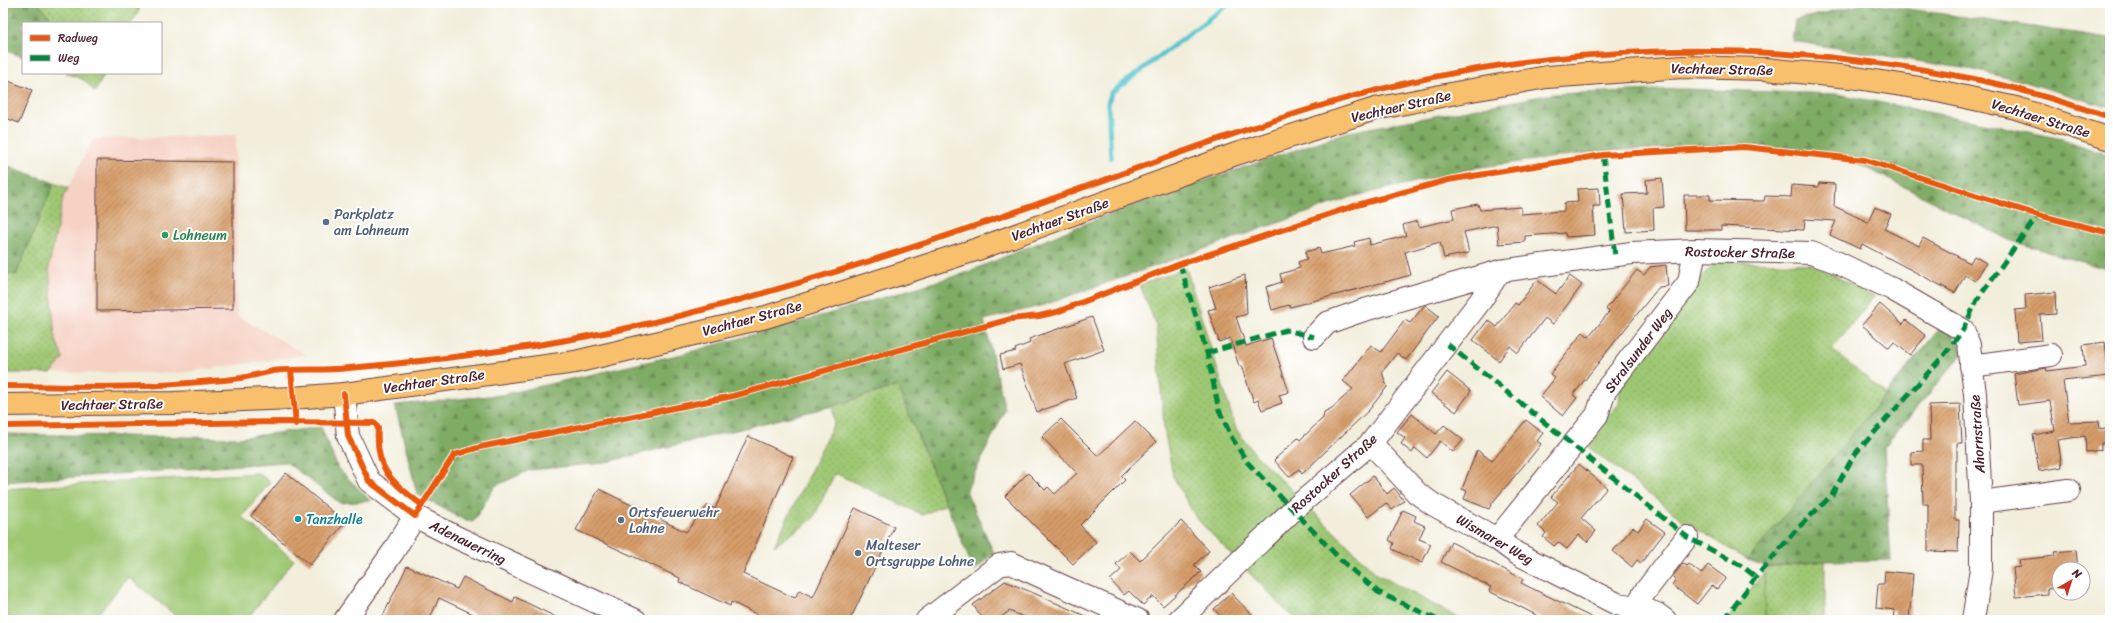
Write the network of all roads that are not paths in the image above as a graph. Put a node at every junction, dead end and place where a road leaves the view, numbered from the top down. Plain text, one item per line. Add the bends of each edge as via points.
1 (2110, 139) edge
2 (1695, 250) junction
3 (1500, 271) junction
4 (1963, 330) joint
5 (1314, 337) dead end
6 (2051, 355) dead end
7 (1972, 366) junction
8 (344, 394) junction
9 (3, 405) edge
10 (1371, 443) junction
11 (2069, 490) dead end
12 (1981, 502) junction
13 (415, 516) junction
14 (1687, 537) dead end
15 (1497, 539) junction
16 (1633, 614) edge
17 (345, 620) edge
18 (635, 620) edge
19 (927, 620) edge
20 (1138, 620) edge
21 (1179, 620) edge
22 (1665, 620) edge
23 (1973, 620) edge

1 - 8 main road, Vechtaer Straße via 2016,108 1933,90 1850,77 1765,69 1682,67 1547,77 1375,109 1234,155 978,249 766,317 574,362
2 - 3 street, Rostocker Straße via 1632,253
2 - 4 street, Rostocker Straße via 1811,253 1834,261 1892,289
2 - 15 street, Stralsunder Weg via 1690,282 1605,391 1597,415
3 - 5 street, Rostocker Straße via 1327,323
3 - 10 street, Rostocker Straße via 1481,300
4 - 7 street, Ahornstraße
6 - 7 street
7 - 12 street, Ahornstraße
8 - 9 main road, Vechtaer Straße via 174,403
8 - 13 street, Adenauerring via 348,436 369,481
10 - 15 street, Wismarer Weg via 1417,493
10 - 21 street, Rostocker Straße via 1294,509
11 - 12 street
12 - 23 street, Ahornstraße via 1980,569
13 - 17 street
13 - 18 street, Adenauerring
14 - 16 street via 1644,592
15 - 16 street, Wismarer Weg via 1516,553
16 - 22 street, Wismarer Weg via 1657,614
19 - 20 street via 999,565 1011,563

